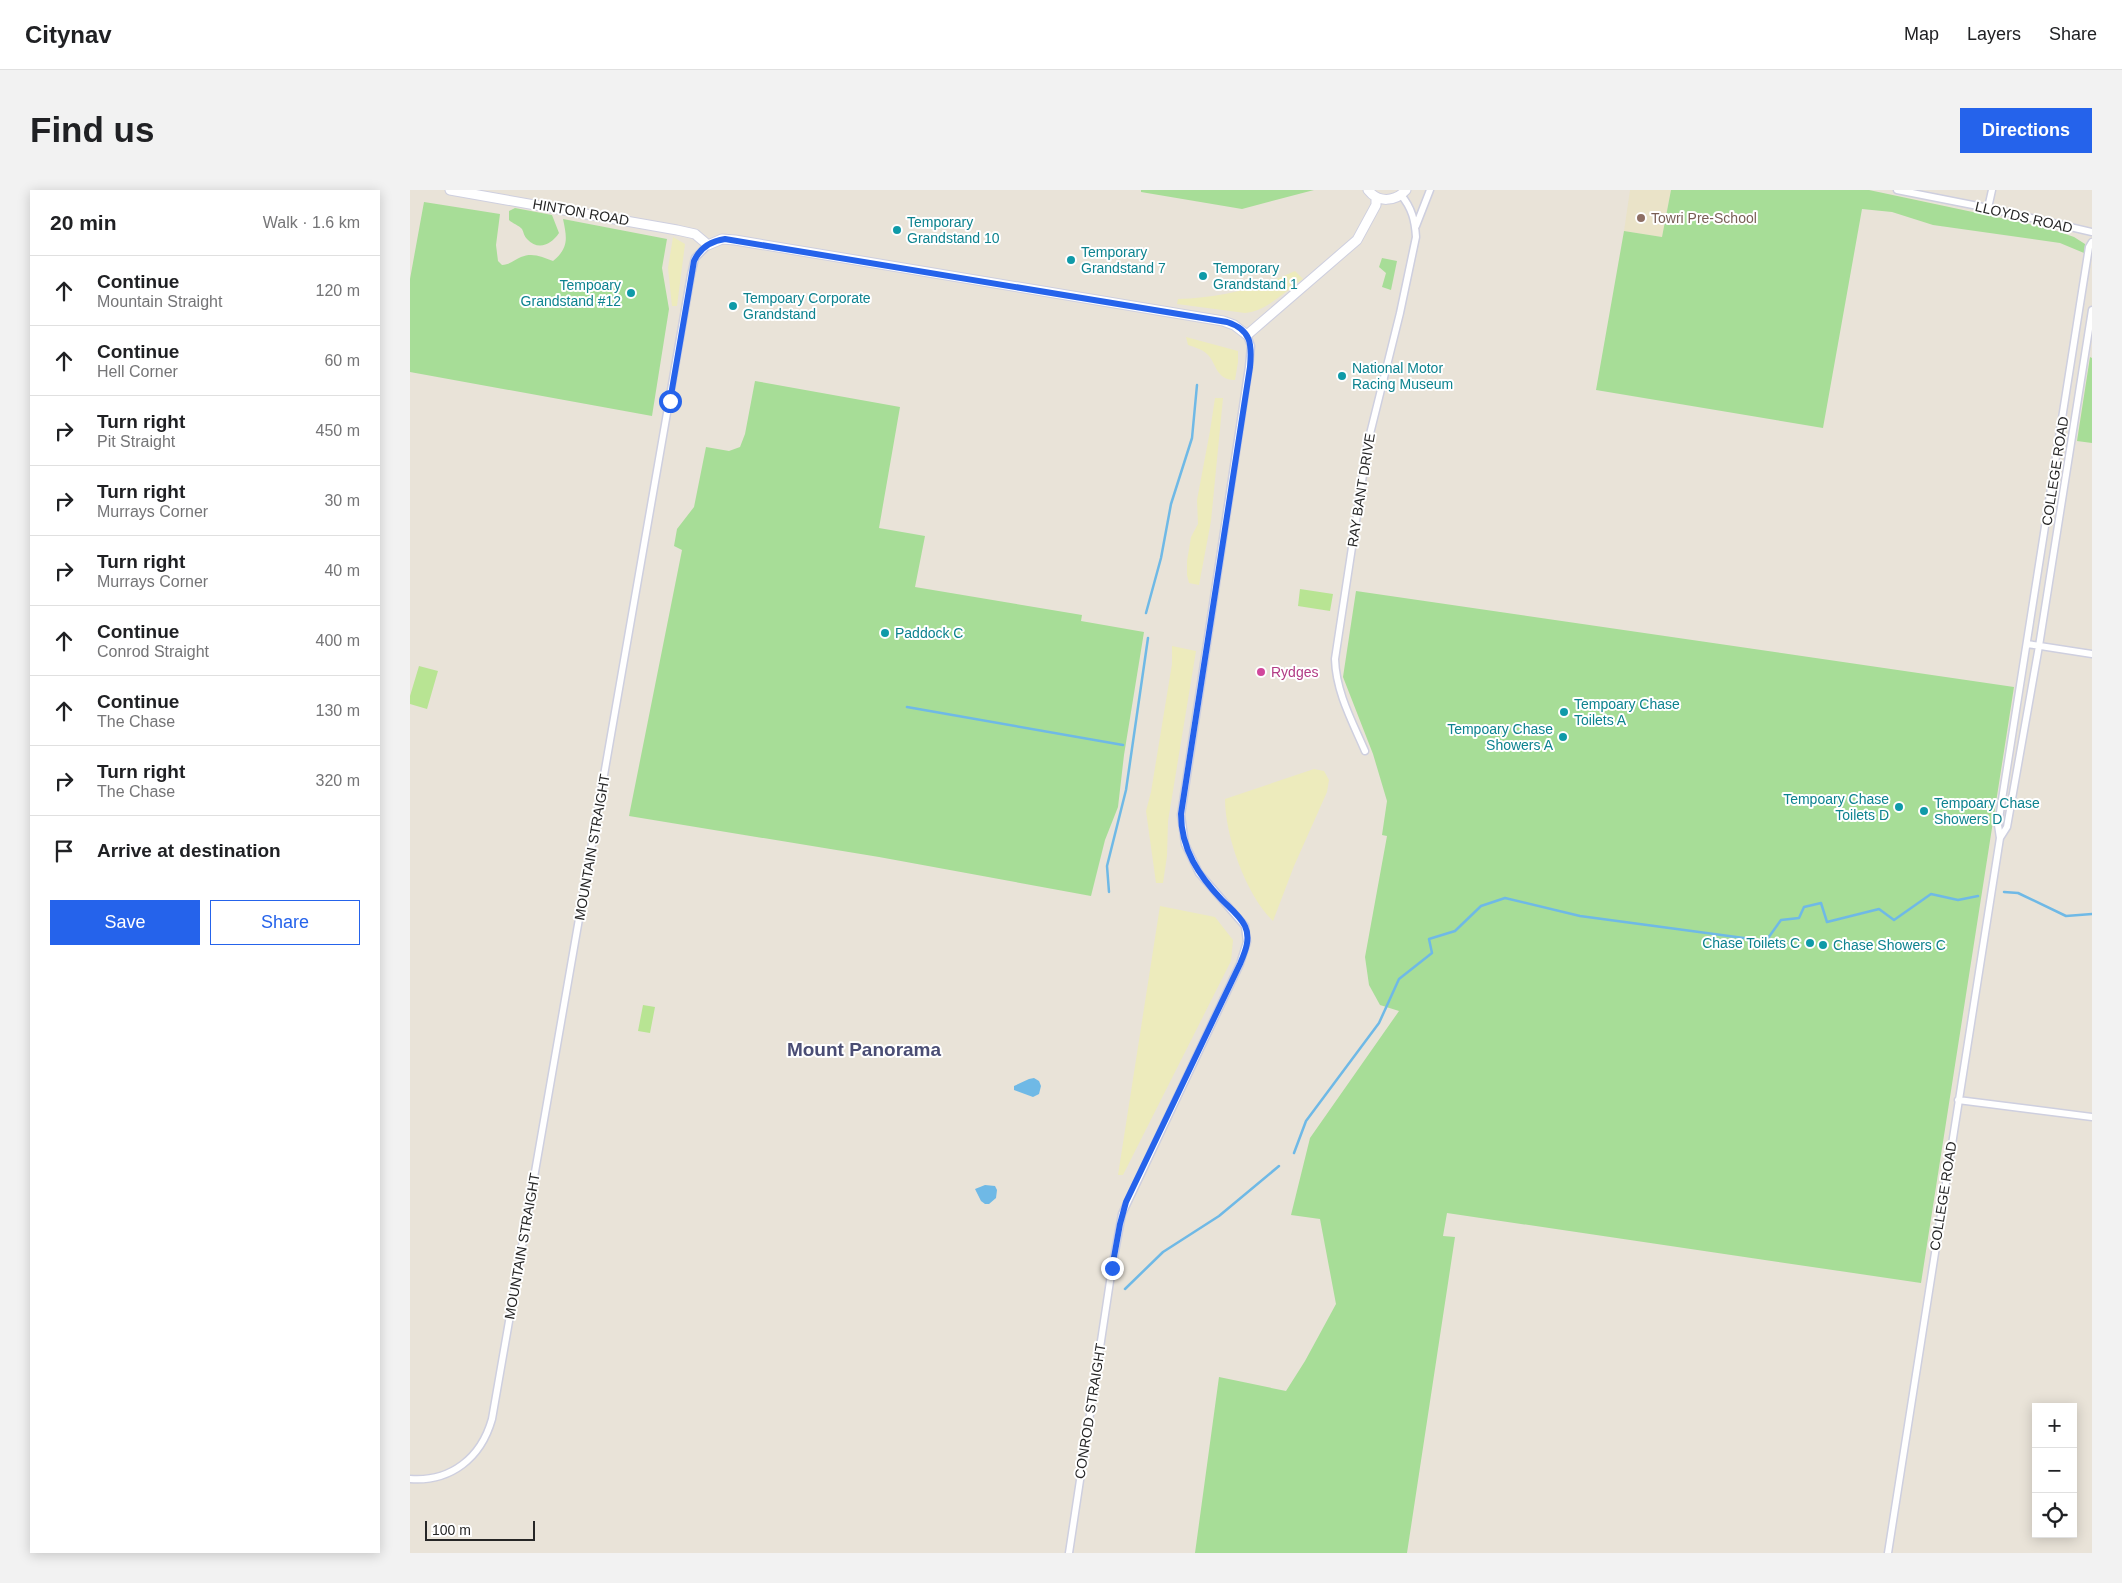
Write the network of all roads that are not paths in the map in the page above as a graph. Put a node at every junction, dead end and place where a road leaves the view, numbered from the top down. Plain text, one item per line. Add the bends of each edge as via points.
1 (450, 190) edge
2 (1368, 190) edge
3 (1430, 190) edge
4 (1897, 190) edge
5 (1992, 190) edge
6 (1404, 192) edge
7 (1376, 198) junction
8 (1988, 208) junction
9 (1416, 226) junction
10 (2092, 232) edge
11 (2092, 242) edge
12 (708, 245) junction
13 (2092, 310) edge
14 (1247, 335) junction
15 (2027, 644) junction
16 (2039, 646) junction
17 (2092, 654) edge
18 (2018, 701) junction
19 (2028, 703) junction
20 (1365, 751) dead end
21 (2000, 838) junction
22 (1958, 1100) junction
23 (2092, 1117) edge
24 (410, 1479) edge
25 (1069, 1553) edge
26 (1888, 1553) edge

1 - 12 street, HINTON ROAD via 677,230 695,234
2 - 7 street
3 - 9 street, RAY BANT DRIVE
4 - 8 street, LLOYDS ROAD
5 - 8 street
6 - 7 street via 1389,200
6 - 9 street, RAY BANT DRIVE
7 - 14 street via 1376,205 1357,240
8 - 10 street, LLOYDS ROAD
9 - 20 street, RAY BANT DRIVE via 1400,313 1368,442 1335,659 1336,677 1343,699
11 - 15 street, COLLEGE ROAD
12 - 14 street via 722,239 735,240 1223,321
12 - 24 street, MOUNTAIN STRAIGHT via 696,256 691,275 492,1419 484,1442 464,1463 438,1476
13 - 16 street, COLLEGE ROAD
14 - 25 street, CONROD STRAIGHT via 1251,351 1181,814 1183,834 1193,862 1208,886 1241,919 1247,932 1247,942 1240,964 1126,1202 1112,1268
15 - 16 street
15 - 18 street, COLLEGE ROAD
16 - 17 street
16 - 19 street, COLLEGE ROAD
18 - 19 street
18 - 21 street, COLLEGE ROAD via 1998,825
19 - 21 street, COLLEGE ROAD via 2007,827
21 - 22 street, COLLEGE ROAD
22 - 23 street
22 - 26 street, COLLEGE ROAD

